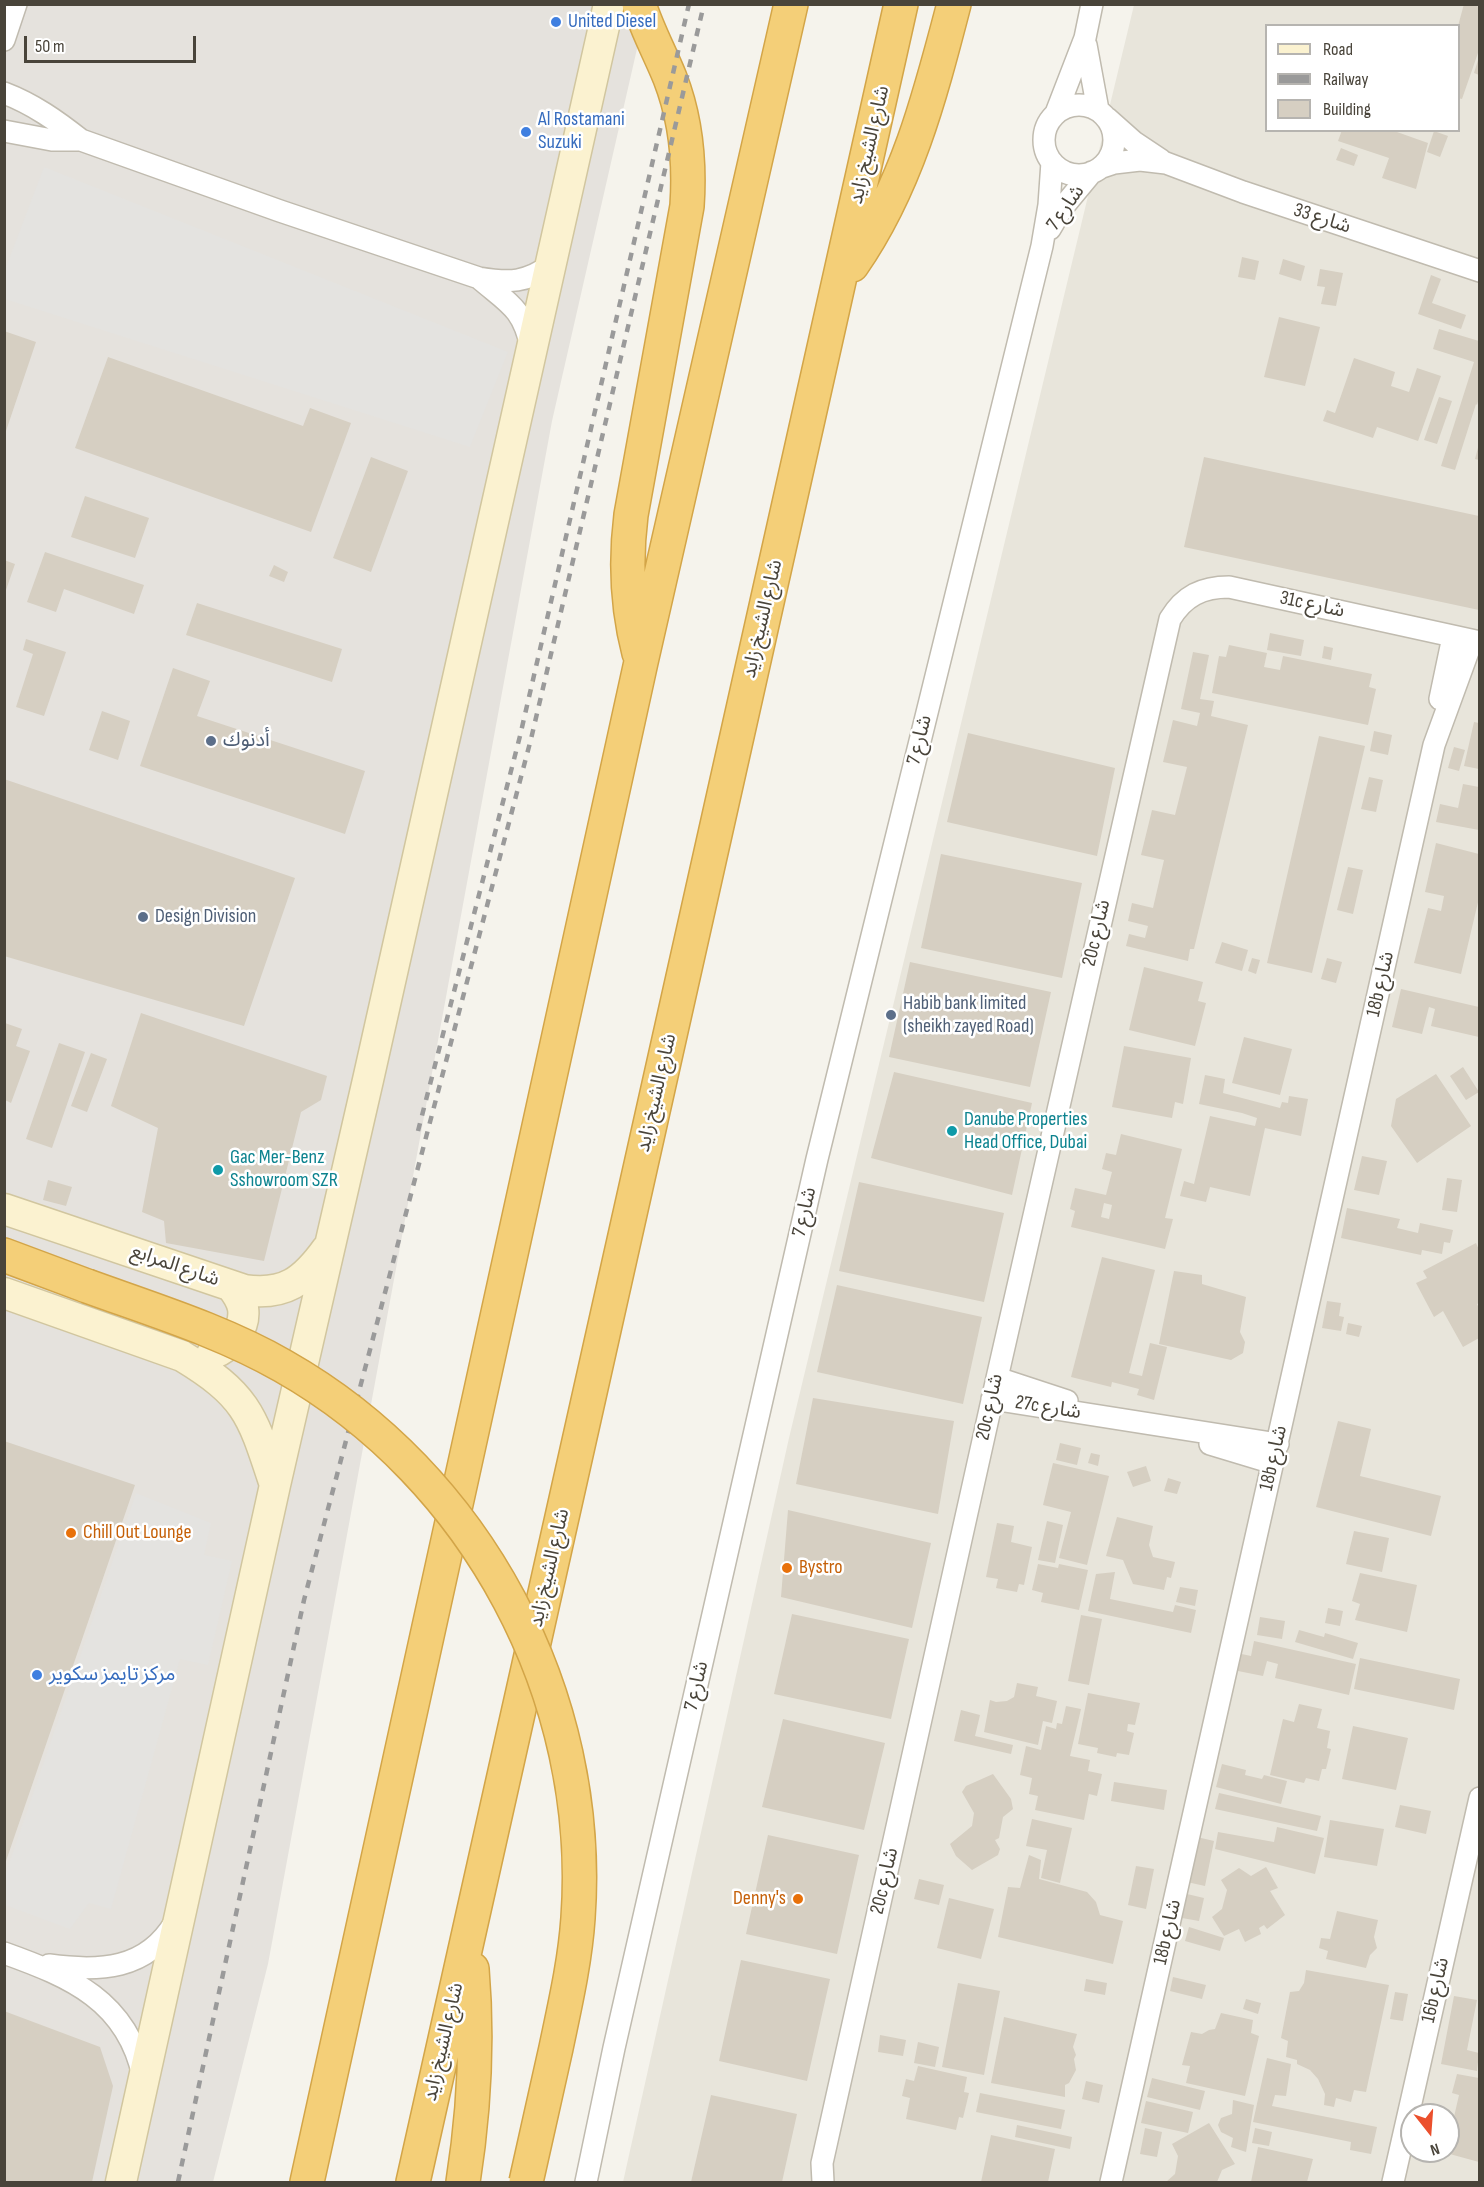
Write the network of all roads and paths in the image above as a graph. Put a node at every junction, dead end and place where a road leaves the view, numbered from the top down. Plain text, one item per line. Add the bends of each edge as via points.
1 (16, 4) edge
2 (609, 4) edge
3 (639, 4) edge
4 (791, 4) edge
5 (901, 4) edge
6 (954, 4) edge
7 (1092, 4) edge
8 (1085, 38) junction
9 (4, 40) edge
10 (4, 93) edge
11 (1056, 113) junction
12 (1102, 113) junction
13 (4, 131) edge
14 (81, 140) junction
15 (1052, 162) junction
16 (1166, 163) junction
17 (1097, 170) junction
18 (1041, 246) junction
19 (552, 264) junction
20 (1479, 271) edge
21 (479, 278) junction
22 (839, 284) junction
23 (532, 348) junction
24 (1166, 632) joint
25 (1468, 640) edge
26 (641, 662) junction
27 (4, 1209) edge
28 (331, 1245) junction
29 (4, 1255) edge
30 (231, 1286) junction
31 (4, 1293) edge
32 (182, 1356) junction
33 (997, 1378) junction
34 (992, 1399) junction
35 (1103, 1416) junction
36 (1276, 1454) junction
37 (275, 1485) junction
38 (1479, 1798) edge
39 (183, 1904) junction
40 (468, 1933) junction
41 (4, 1953) edge
42 (31, 1963) junction
43 (144, 2083) junction
44 (310, 2170) edge
45 (1114, 2179) edge
46 (121, 2182) edge
47 (288, 2182) edge
48 (413, 2182) edge
49 (463, 2182) edge
50 (526, 2182) edge
51 (586, 2182) edge
52 (823, 2182) edge
53 (1393, 2182) edge

1 - 9 street
2 - 19 street
3 - 26 highway via 678,101 689,180 626,551 631,622
4 - 26 highway
5 - 22 highway, شارع الشيخ زايد
6 - 22 highway via 912,152 880,220
7 - 8 street
8 - 11 street
8 - 12 street via 1090,74
10 - 14 street via 58,121
11 - 12 street via 1076,105
11 - 15 street via 1049,122 1044,142
12 - 16 street, شارع 33 via 1134,142
12 - 17 street via 1112,126 1114,137 1109,158
13 - 14 street via 51,140
14 - 21 street
15 - 17 street via 1070,174
15 - 18 street, شارع 7
16 - 17 street, شارع 33 via 1140,160
16 - 20 street, شارع 33
17 - 18 street, شارع 7 via 1063,207
18 - 51 street, شارع 7 via 817,1159
19 - 21 street via 515,281
19 - 23 street
21 - 23 street via 515,308 527,328
22 - 40 highway, شارع الشيخ زايد
23 - 28 street
24 - 25 street, 31c شارع via 1177,607 1188,597 1200,590 1229,587
24 - 33 street, 20c شارع
25 - 36 street, 18b شارع via 1437,711 1434,745
26 - 44 highway
27 - 30 street, شارع المرابع
28 - 30 street, شارع المرابع via 308,1274 285,1288 258,1292
28 - 37 street
29 - 50 highway, bridge via 204,1329 284,1367 357,1416 398,1452 450,1509 500,1581 553,1701 575,1808 579,1874 573,1961
30 - 32 street via 243,1315 233,1340 211,1354
31 - 32 street
32 - 37 street via 220,1381 243,1404 258,1433
33 - 34 street, 20c شارع
33 - 35 street, 27c شارع
34 - 35 street, 27c شارع
34 - 52 street, 20c شارع via 822,2163
35 - 36 street, 27c شارع
36 - 45 street, 18b شارع
37 - 39 street
38 - 53 street, 16b شارع
39 - 42 street via 166,1935 130,1961 98,1969
39 - 43 street
40 - 48 highway, شارع الشيخ زايد
40 - 49 highway via 474,2073
41 - 42 street
42 - 43 street via 79,1986 116,2016 130,2037
43 - 46 street
44 - 47 highway

